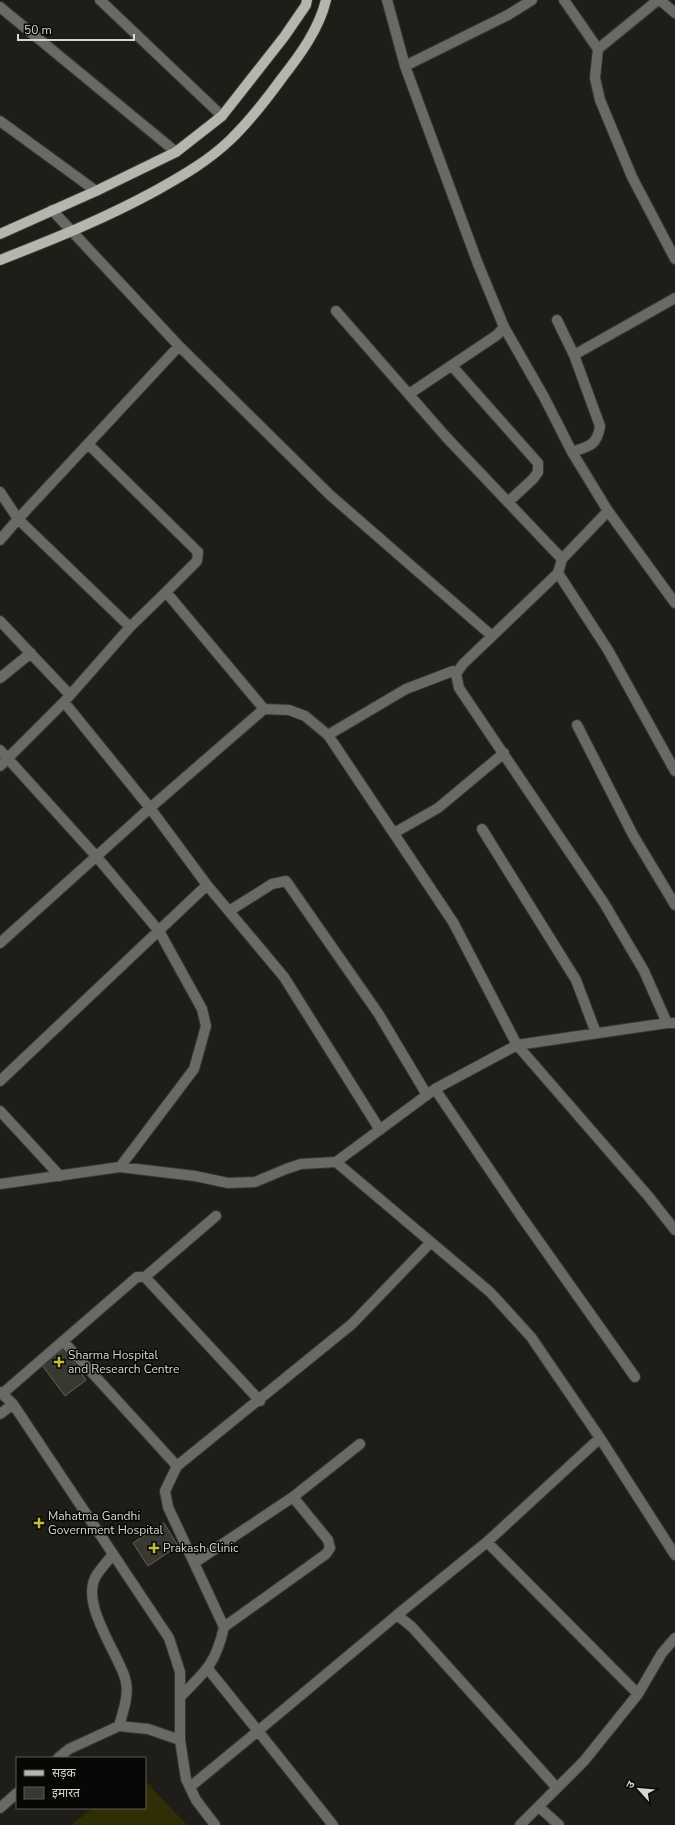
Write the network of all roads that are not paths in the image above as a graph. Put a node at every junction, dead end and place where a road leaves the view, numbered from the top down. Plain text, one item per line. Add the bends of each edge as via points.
1 (6, 0) edge
2 (100, 0) edge
3 (307, 0) edge
4 (326, 0) edge
5 (387, 0) edge
6 (532, 0) edge
7 (564, 0) edge
8 (659, 0) edge
9 (0, 4) edge
10 (0, 7) edge
11 (675, 13) edge
12 (598, 49) junction
13 (405, 66) junction
14 (222, 116) junction
15 (0, 121) edge
16 (176, 152) junction
17 (96, 191) junction
18 (52, 210) junction
19 (73, 232) junction
20 (0, 234) edge
21 (675, 259) edge
22 (0, 260) edge
23 (675, 298) edge
24 (336, 311) dead end
25 (557, 320) dead end
26 (504, 327) junction
27 (179, 346) junction
28 (574, 355) junction
29 (452, 366) junction
30 (409, 394) junction
31 (88, 444) junction
32 (572, 452) junction
33 (0, 492) edge
34 (508, 502) junction
35 (608, 511) junction
36 (18, 519) junction
37 (0, 540) edge
38 (562, 559) junction
39 (558, 572) junction
40 (166, 592) junction
41 (675, 603) edge
42 (0, 621) edge
43 (130, 628) junction
44 (492, 636) junction
45 (31, 653) junction
46 (456, 674) junction
47 (0, 678) edge
48 (67, 699) junction
49 (264, 709) junction
50 (577, 725) dead end
51 (328, 735) junction
52 (0, 750) edge
53 (504, 753) junction
54 (4, 762) edge
55 (675, 771) edge
56 (150, 808) junction
57 (482, 829) dead end
58 (394, 833) junction
59 (96, 856) junction
60 (207, 885) junction
61 (675, 905) edge
62 (229, 911) junction
63 (159, 931) junction
64 (0, 943) edge
65 (671, 1023) edge
66 (596, 1033) junction
67 (517, 1045) junction
68 (0, 1081) edge
69 (435, 1089) junction
70 (427, 1095) junction
71 (0, 1111) edge
72 (380, 1130) junction
73 (336, 1162) junction
74 (120, 1167) junction
75 (60, 1176) junction
76 (0, 1184) edge
77 (216, 1216) dead end
78 (675, 1230) edge
79 (431, 1242) junction
80 (145, 1277) junction
81 (63, 1341) junction
82 (635, 1377) dead end
83 (1, 1393) edge
84 (260, 1401) junction
85 (13, 1404) junction
86 (0, 1414) edge
87 (600, 1438) junction
88 (360, 1444) dead end
89 (177, 1466) junction
90 (293, 1497) junction
91 (487, 1542) junction
92 (113, 1554) junction
93 (675, 1555) edge
94 (194, 1563) junction
95 (397, 1615) junction
96 (224, 1627) junction
97 (675, 1638) edge
98 (208, 1669) junction
99 (638, 1694) junction
100 (180, 1696) junction
101 (119, 1726) junction
102 (258, 1731) junction
103 (180, 1740) junction
104 (59, 1757) edge
105 (190, 1787) junction
106 (557, 1788) junction
107 (16, 1794) edge
108 (540, 1807) junction
109 (0, 1808) edge
110 (215, 1825) edge
111 (333, 1825) edge
112 (520, 1825) edge
113 (559, 1825) edge

1 - 9 street
2 - 14 street
3 - 14 main road via 284,37
4 - 19 main road via 323,14 297,58 263,103 229,141 185,174
5 - 13 street
6 - 13 street
7 - 12 street
8 - 11 street
8 - 12 street
10 - 16 street
12 - 21 street via 595,78 600,100 632,177
13 - 26 street
14 - 16 main road
15 - 17 street
16 - 17 main road
17 - 18 main road
18 - 19 street
18 - 20 main road
19 - 22 main road
19 - 27 street
23 - 28 street
24 - 30 street
25 - 28 street
26 - 29 street via 497,335
26 - 32 street
27 - 31 street
27 - 44 street via 330,495
28 - 32 street via 600,426 594,444
29 - 30 street
29 - 34 street via 538,463 538,472 533,479
30 - 34 street
31 - 36 street
31 - 40 street via 198,552 197,562
32 - 35 street
33 - 36 street
34 - 38 street
35 - 38 street
35 - 41 street
36 - 37 street
36 - 43 street
38 - 39 street
39 - 44 street
39 - 55 street via 608,650
40 - 43 street
40 - 49 street
42 - 45 street
43 - 48 street
44 - 46 street
45 - 47 street
45 - 48 street
46 - 51 street via 453,671 406,689
46 - 53 street via 459,688
48 - 54 street
48 - 56 street
49 - 51 street via 289,710 305,716
49 - 56 street
50 - 61 street via 633,836
51 - 58 street
52 - 54 street
53 - 58 street via 438,808
53 - 65 street via 604,902
54 - 59 street
56 - 59 street
56 - 60 street
57 - 66 street via 576,980
58 - 67 street via 453,922
59 - 63 street
59 - 64 street
60 - 62 street
60 - 63 street
62 - 70 street via 272,884 286,881 378,1012
62 - 72 street via 284,977
63 - 68 street
63 - 74 street via 202,1009 206,1026 194,1069
65 - 66 street
66 - 67 street
67 - 69 street
67 - 78 street
69 - 70 street
69 - 82 street
70 - 72 street
71 - 75 street
72 - 73 street
73 - 74 street via 301,1164 255,1182 228,1183 195,1176
73 - 79 street
74 - 75 street
75 - 76 street
77 - 80 street
79 - 84 street via 352,1324
79 - 87 street via 490,1292 531,1337
80 - 81 street via 137,1277
80 - 84 street
81 - 83 street
81 - 89 street
83 - 85 street
84 - 89 street
85 - 86 street
85 - 92 street
87 - 91 street
87 - 93 street
88 - 90 street
89 - 94 street via 165,1491 168,1507
90 - 94 street
90 - 96 street via 328,1540 330,1548 326,1554
91 - 95 street
91 - 99 street
92 - 100 street via 169,1638 180,1672
92 - 101 street via 96,1576 91,1591 94,1606 125,1679 127,1692
94 - 96 street
95 - 102 street
95 - 106 street via 412,1627
96 - 98 street via 219,1647
97 - 99 street via 662,1653
98 - 100 street
98 - 102 street
99 - 106 street via 584,1761
100 - 103 street
101 - 103 street via 148,1729
101 - 104 street via 69,1748
102 - 105 street
102 - 111 street
103 - 105 street via 186,1779
105 - 110 street via 196,1800
106 - 108 street
107 - 109 street
108 - 112 street
108 - 113 street

